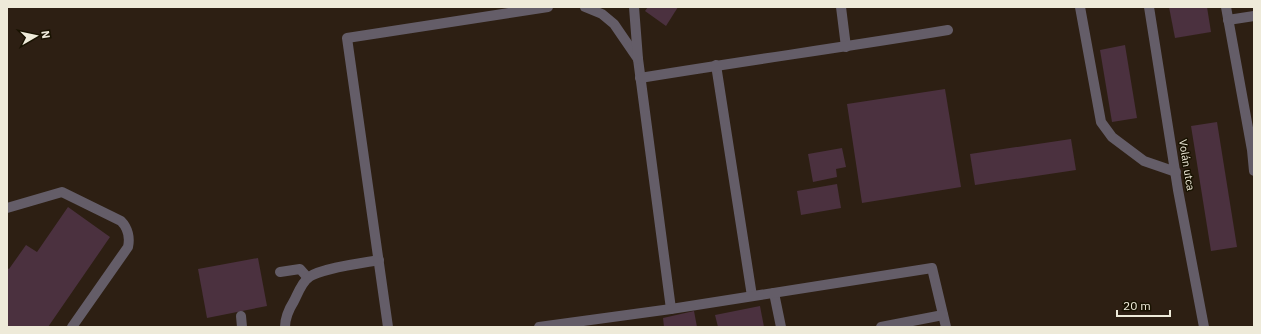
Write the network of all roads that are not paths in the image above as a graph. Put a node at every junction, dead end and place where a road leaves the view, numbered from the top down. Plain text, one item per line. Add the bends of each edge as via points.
1 (548, 7) edge
2 (586, 7) edge
3 (634, 7) edge
4 (841, 7) edge
5 (1080, 7) edge
6 (1149, 7) edge
7 (1226, 7) edge
8 (1254, 16) edge
9 (1228, 20) junction
10 (948, 30) dead end
11 (846, 47) junction
12 (638, 59) junction
13 (716, 65) junction
14 (640, 78) junction
15 (1253, 150) edge
16 (1254, 170) edge
17 (1176, 172) junction
18 (7, 208) edge
19 (379, 260) junction
20 (280, 272) dead end
21 (308, 278) junction
22 (774, 293) junction
23 (752, 296) junction
24 (671, 309) junction
25 (943, 315) junction
26 (241, 316) dead end
27 (72, 327) edge
28 (242, 327) edge
29 (284, 327) edge
30 (388, 327) edge
31 (539, 327) edge
32 (781, 327) edge
33 (881, 327) edge
34 (946, 327) edge
35 (1204, 327) edge

1 - 19 street via 347,38
2 - 12 street via 602,14 614,24
3 - 12 street
4 - 11 street
5 - 17 street via 1101,122 1112,137 1144,161
6 - 17 street, Volán utca
7 - 9 street
8 - 9 street
9 - 15 street
10 - 11 street
11 - 13 street
12 - 14 street
13 - 14 street
13 - 23 street
14 - 24 street
15 - 16 street
17 - 35 street, Volán utca
18 - 27 street via 62,192 121,221 126,226 130,242 128,247
19 - 21 street via 318,273
19 - 30 street
20 - 21 street via 300,269
21 - 29 street via 291,305
22 - 23 street
22 - 25 street via 932,268
22 - 32 street
23 - 24 street
24 - 31 street
25 - 33 street
25 - 34 street
26 - 28 street

